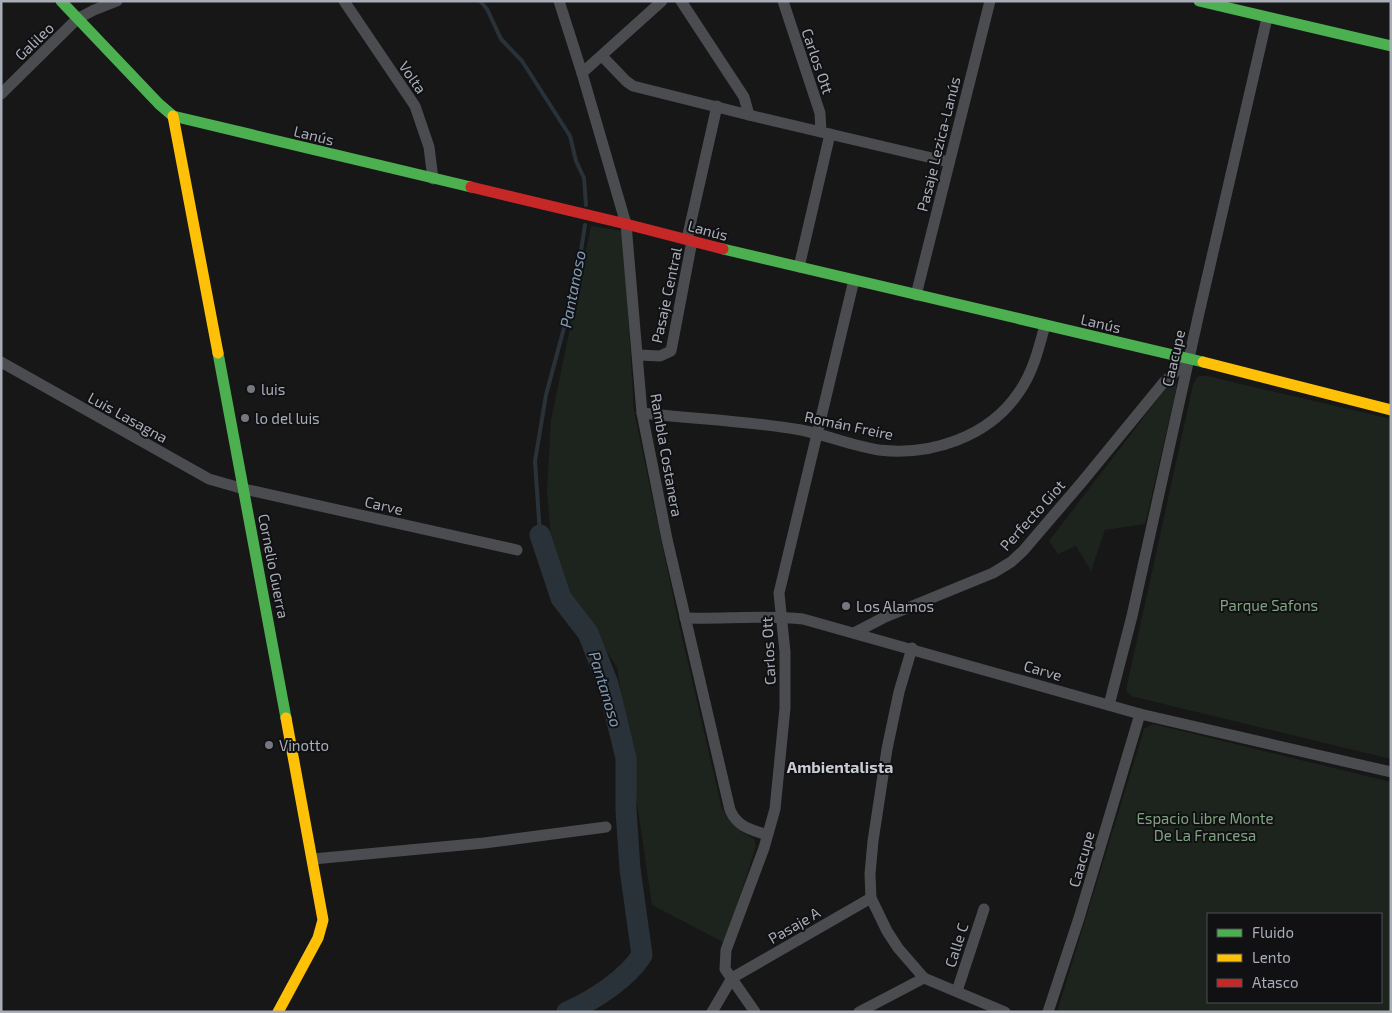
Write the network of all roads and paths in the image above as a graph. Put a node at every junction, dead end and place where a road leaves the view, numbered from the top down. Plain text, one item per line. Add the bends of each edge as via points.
1 (61, 1) edge
2 (117, 1) edge
3 (344, 1) edge
4 (559, 1) edge
5 (662, 1) edge
6 (681, 1) edge
7 (783, 1) edge
8 (990, 1) edge
9 (1199, 1) edge
10 (1231, 5) edge
11 (1267, 18) junction
12 (77, 19) junction
13 (1391, 46) edge
14 (602, 56) junction
15 (582, 73) junction
16 (1, 94) edge
17 (717, 106) junction
18 (749, 115) junction
19 (173, 116) junction
20 (826, 133) junction
21 (949, 162) junction
22 (433, 179) junction
23 (626, 224) junction
24 (689, 240) junction
25 (799, 267) junction
26 (854, 280) junction
27 (916, 295) junction
28 (1045, 325) junction
29 (638, 356) junction
30 (1190, 359) junction
31 (1, 362) edge
32 (1391, 410) edge
33 (642, 413) junction
34 (817, 434) junction
35 (244, 489) junction
36 (517, 550) dead end
37 (782, 617) junction
38 (685, 618) junction
39 (854, 633) junction
40 (912, 648) junction
41 (1109, 705) junction
42 (1140, 714) junction
43 (1391, 772) edge
44 (606, 827) dead end
45 (768, 835) junction
46 (313, 859) junction
47 (871, 898) junction
48 (984, 909) dead end
49 (732, 978) junction
50 (924, 978) junction
51 (957, 991) junction
52 (278, 1012) edge
53 (712, 1012) edge
54 (755, 1012) edge
55 (859, 1012) edge
56 (1005, 1012) edge
57 (1048, 1012) edge

1 - 12 street, Lanús
2 - 12 street, Galileo
3 - 22 street, Volta via 415,106 429,147
4 - 15 street, Rambla Costanera
5 - 14 street
6 - 18 street via 744,97
7 - 20 street, Carlos Ott
8 - 21 street, Pasaje Lezica-Lanús
9 - 10 street
10 - 11 street
11 - 13 street
11 - 30 street, Caacupe
12 - 16 street, Galileo
12 - 19 street, Lanús
14 - 15 street
14 - 17 street via 632,86
15 - 23 street, Rambla Costanera
17 - 18 street
17 - 24 street
18 - 20 street
19 - 22 street, Lanús
19 - 35 street, Cornelio Guerra
20 - 21 street
20 - 25 street, Carlos Ott
21 - 27 street, Pasaje Lezica-Lanús
22 - 23 street, Lanús
23 - 24 street, Lanús
23 - 29 street, Rambla Costanera
24 - 25 street, Lanús
24 - 29 street, Pasaje Central via 671,351 660,356
25 - 26 street, Lanús
26 - 27 street, Lanús
26 - 34 street, Carlos Ott
27 - 28 street, Lanús
28 - 30 street, Lanús
28 - 34 street, Román Freire via 1020,392 986,426 966,437 908,451 878,450
29 - 33 street, Rambla Costanera
30 - 32 street, Lanús
30 - 39 street, Perfecto Giot via 1164,382 1011,562 993,573
30 - 41 street, Caacupe
31 - 35 street, Luis Lasagna via 209,479
33 - 34 street, Román Freire
33 - 38 street, Rambla Costanera
34 - 37 street, Carlos Ott via 781,583
35 - 36 street, Carve
35 - 46 street, Cornelio Guerra
37 - 38 street, Carve
37 - 39 street, Carve via 802,618
37 - 45 street, Carlos Ott via 784,708 774,808
38 - 45 street, Rambla Costanera via 730,810 740,825
39 - 40 street, Carve
40 - 41 street, Carve
40 - 47 street via 899,692 886,758 873,841
41 - 42 street, Carve
42 - 43 street, Carve
42 - 57 street, Caacupe via 1080,918
44 - 46 street via 484,843
45 - 49 street, Carlos Ott via 726,950 725,968
46 - 52 street, Cornelio Guerra via 323,920 318,938
47 - 49 street, Pasaje A
47 - 50 street via 898,948
48 - 51 street, Calle C
49 - 53 street
49 - 54 street, Carlos Ott
50 - 51 street
50 - 55 street
51 - 56 street

